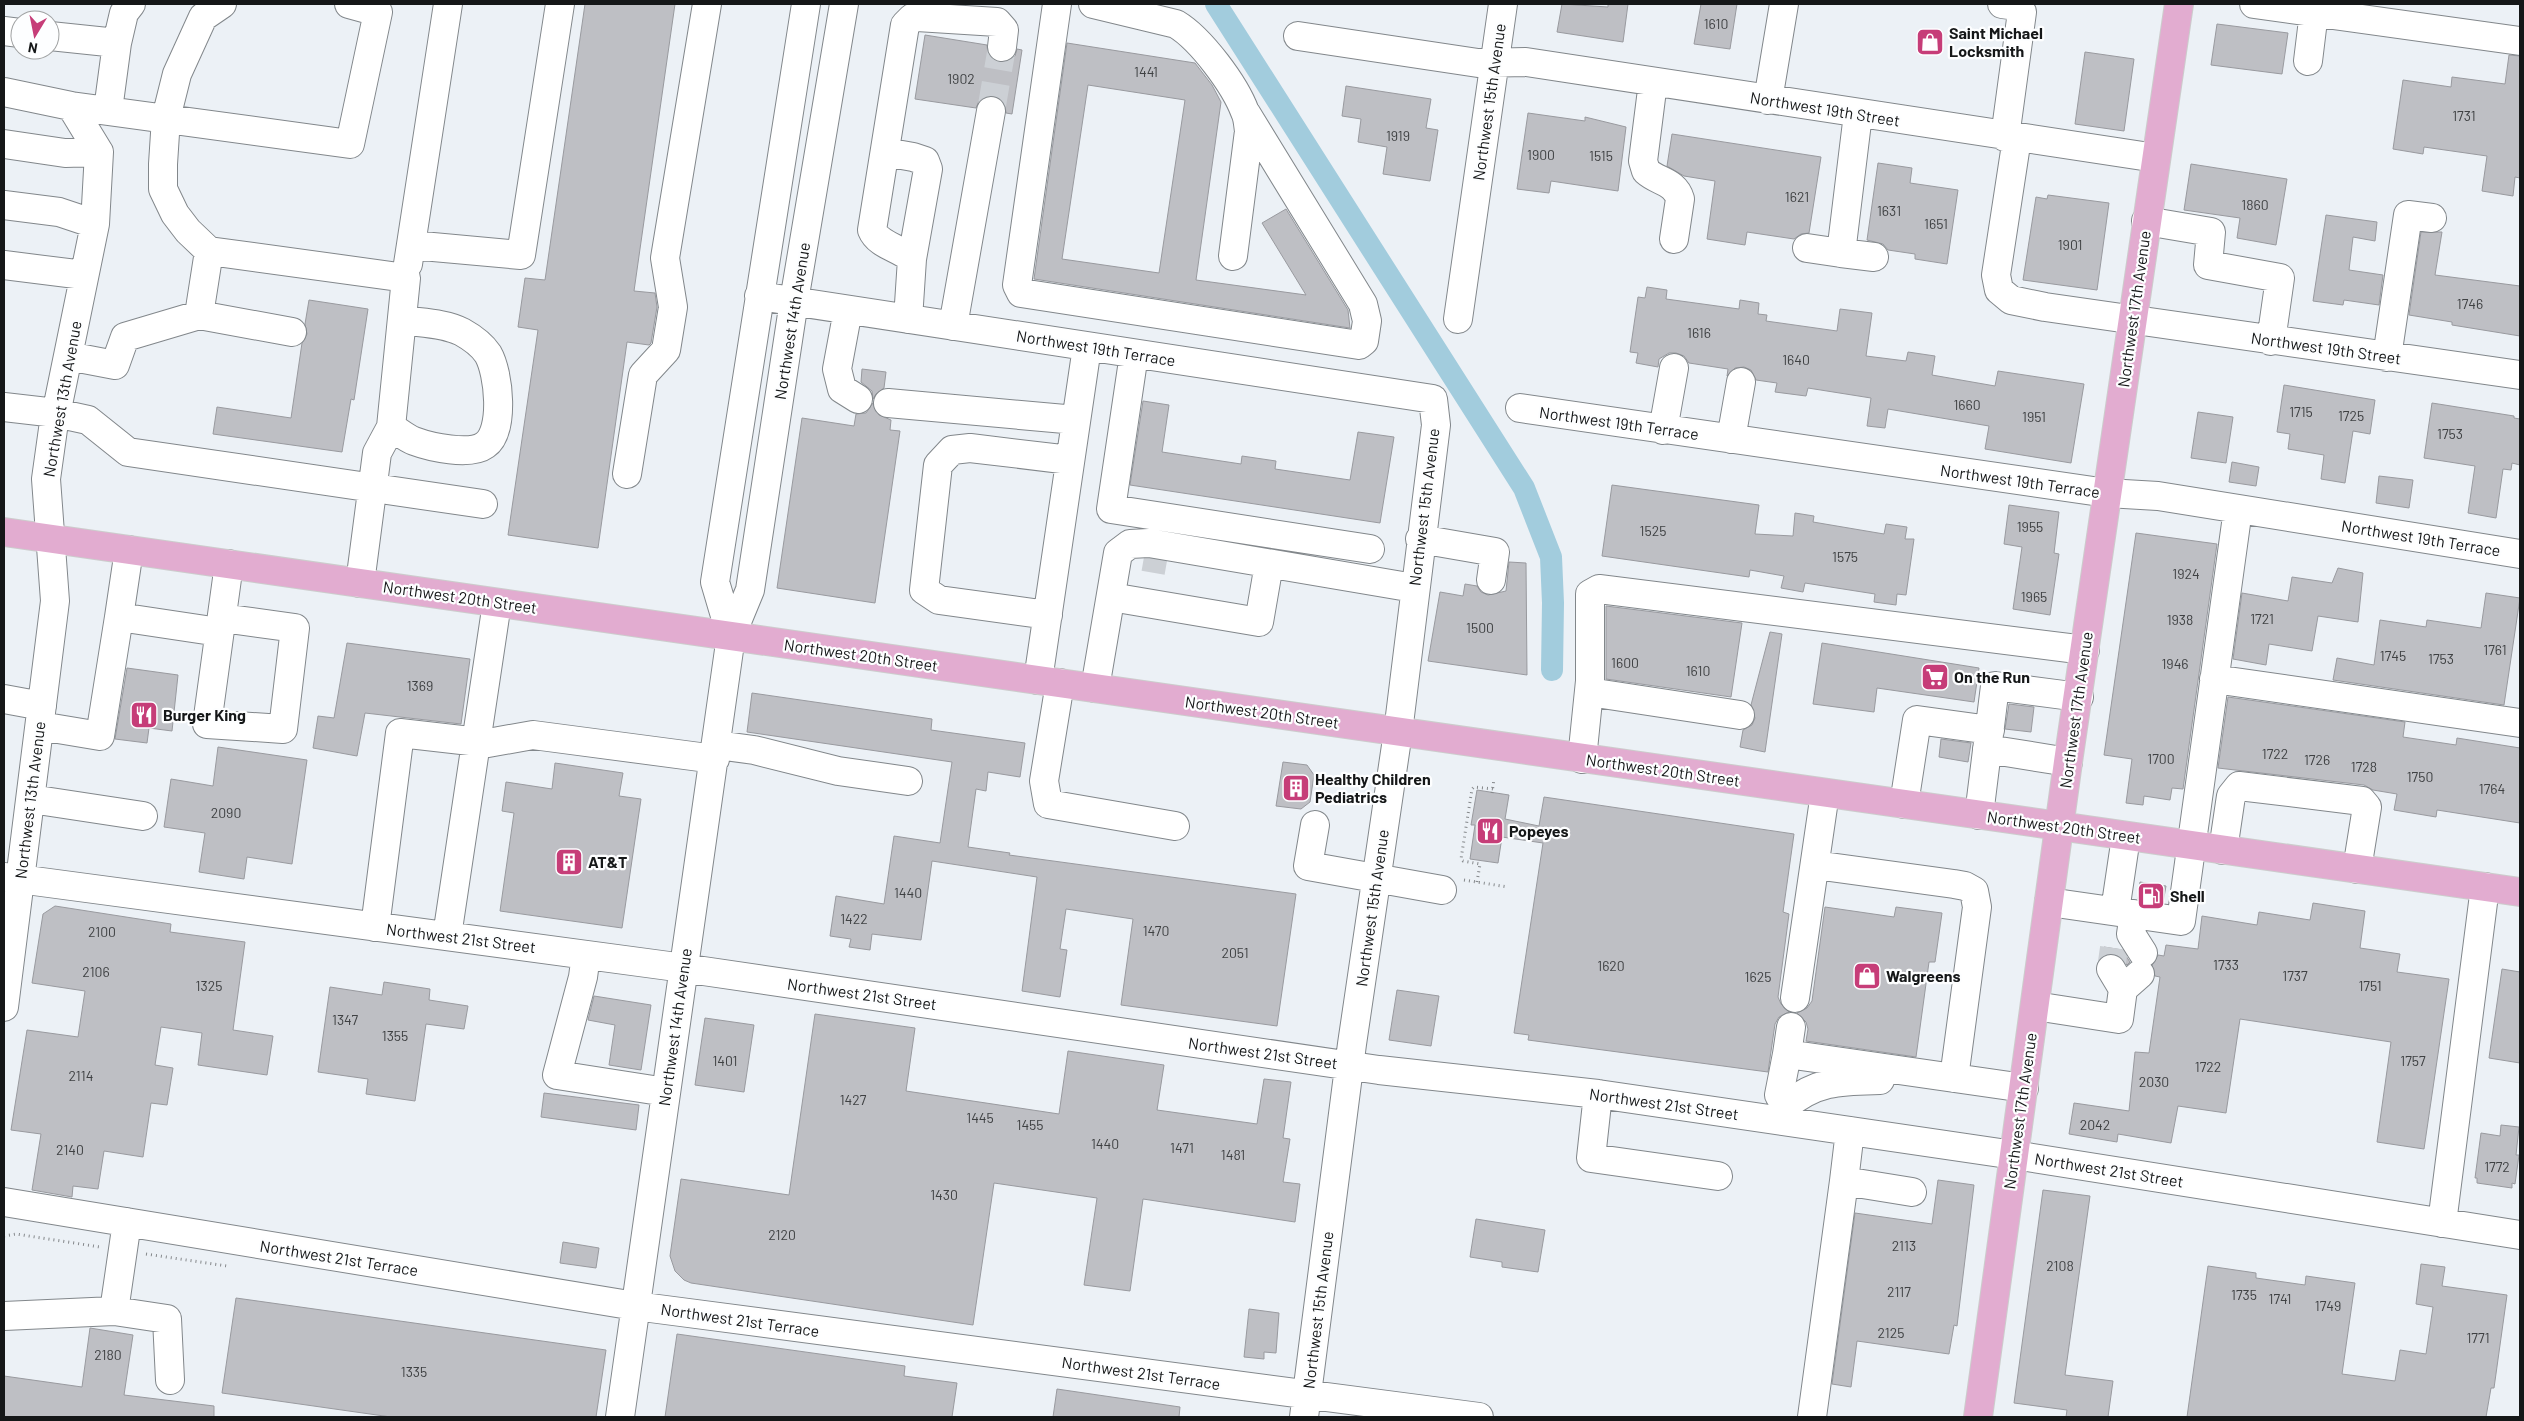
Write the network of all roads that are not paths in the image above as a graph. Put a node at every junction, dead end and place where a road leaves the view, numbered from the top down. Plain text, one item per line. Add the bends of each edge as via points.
1 (131, 4) edge
2 (222, 4) edge
3 (349, 4) edge
4 (448, 4) edge
5 (560, 4) edge
6 (707, 4) edge
7 (806, 4) edge
8 (844, 4) edge
9 (1057, 4) edge
10 (1092, 4) edge
11 (1503, 4) edge
12 (1784, 4) edge
13 (2002, 4) edge
14 (2179, 4) edge
15 (2254, 4) edge
16 (2314, 12) junction
17 (2371, 12) edge
18 (1000, 24) edge
19 (1298, 36) dead end
20 (60, 37) edge
21 (2520, 40) edge
22 (117, 43) junction
23 (2308, 61) dead end
24 (1494, 62) junction
25 (1653, 82) junction
26 (4, 92) edge
27 (1768, 100) junction
28 (71, 106) junction
29 (108, 110) junction
30 (991, 111) tunnel mouth
31 (1246, 113) junction
32 (1858, 114) junction
33 (166, 118) junction
34 (2011, 137) junction
35 (4, 144) edge
36 (99, 152) junction
37 (885, 152) junction
38 (2156, 158) junction
39 (4, 206) edge
40 (2432, 218) dead end
41 (2146, 221) junction
42 (95, 224) junction
43 (1674, 239) dead end
44 (411, 245) junction
45 (1807, 248) dead end
46 (209, 251) junction
47 (1840, 253) junction
48 (1233, 256) dead end
49 (1874, 257) dead end
50 (912, 259) junction
51 (4, 265) edge
52 (84, 275) junction
53 (406, 278) junction
54 (759, 296) junction
55 (794, 302) junction
56 (848, 310) junction
57 (199, 315) junction
58 (908, 319) junction
59 (1458, 319) dead end
60 (402, 320) junction
61 (2132, 320) junction
62 (953, 326) junction
63 (292, 332) dead end
64 (2271, 341) junction
65 (1087, 347) junction
66 (1134, 354) junction
67 (68, 356) junction
68 (2387, 357) junction
69 (1674, 368) dead end
70 (2520, 375) edge
71 (1741, 382) dead end
72 (858, 399) dead end
73 (1433, 399) joint
74 (888, 403) dead end
75 (4, 407) edge
76 (1520, 408) dead end
77 (56, 412) junction
78 (1076, 420) junction
79 (391, 427) junction
80 (1663, 430) junction
81 (1731, 439) junction
82 (1070, 460) junction
83 (627, 474) dead end
84 (372, 489) junction
85 (2107, 493) junction
86 (482, 504) dead end
87 (2238, 509) junction
88 (4, 532) edge
89 (51, 538) junction
90 (1420, 539) junction
91 (1370, 549) dead end
92 (129, 550) junction
93 (2520, 554) edge
94 (1143, 557) junction
95 (1240, 559) junction
96 (229, 564) junction
97 (1269, 564) junction
98 (1490, 580) dead end
99 (360, 583) junction
100 (1414, 588) junction
101 (1110, 597) junction
102 (497, 603) junction
103 (1048, 615) junction
104 (119, 617) junction
105 (731, 636) junction
106 (2085, 650) junction
107 (2214, 679) junction
108 (1049, 682) junction
109 (1095, 688) junction
110 (1589, 692) junction
111 (2079, 697) junction
112 (4, 699) edge
113 (1740, 715) dead end
114 (41, 716) junction
115 (2520, 723) edge
116 (1398, 732) junction
117 (1988, 739) junction
118 (476, 742) junction
119 (716, 752) junction
120 (1582, 758) junction
121 (2068, 762) junction
122 (908, 782) dead end
123 (1825, 793) junction
124 (31, 799) junction
125 (1904, 804) junction
126 (1979, 815) junction
127 (143, 816) dead end
128 (1314, 825) dead end
129 (1175, 826) dead end
130 (2059, 827) junction
131 (2126, 837) junction
132 (2191, 846) junction
133 (2223, 850) junction
134 (1815, 865) junction
135 (2357, 869) junction
136 (12, 878) edge
137 (1376, 880) junction
138 (2485, 887) junction
139 (1442, 890) dead end
140 (2520, 892) edge
141 (2049, 902) junction
142 (375, 927) junction
143 (447, 936) junction
144 (2127, 951) junction
145 (586, 954) junction
146 (684, 968) junction
147 (1795, 998) dead end
148 (2035, 1006) junction
149 (4, 1007) edge
150 (1791, 1027) dead end
151 (1787, 1054) junction
152 (1350, 1066) junction
153 (1954, 1078) junction
154 (2024, 1088) junction
155 (666, 1092) junction
156 (1598, 1094) junction
157 (1785, 1114) junction
158 (1850, 1131) junction
159 (2014, 1154) junction
160 (1718, 1176) dead end
161 (1844, 1181) junction
162 (1912, 1192) dead end
163 (4, 1202) edge
164 (127, 1222) junction
165 (2442, 1223) junction
166 (2520, 1236) edge
167 (635, 1306) junction
168 (114, 1311) junction
169 (4, 1316) edge
170 (170, 1380) dead end
171 (1306, 1406) edge
172 (620, 1417) edge
173 (1478, 1417) edge
174 (1812, 1417) edge
175 (1978, 1417) edge

1 - 22 street via 124,13
2 - 33 street via 203,17 177,74
3 - 33 street via 378,12 350,144
4 - 44 street
5 - 44 street via 521,255
6 - 83 street via 665,258 673,307 666,350 643,375
7 - 54 street, Northwest 14th Avenue
8 - 55 street, Northwest 14th Avenue
9 - 31 street via 1017,285 1021,293 1359,345 1364,341 1367,321 1363,304
10 - 31 street via 1176,24 1187,31 1208,52
11 - 24 street, Northwest 15th Avenue
12 - 27 street
13 - 34 street, Northwest 19th Street via 2017,6 2022,12
14 - 38 main road, Northwest 17th Avenue
15 - 16 street
16 - 17 street
16 - 23 street
17 - 21 street
18 - 37 street via 917,17 905,25
19 - 24 street, Northwest 19th Street via 1478,63
20 - 22 street
22 - 29 street
24 - 25 street, Northwest 19th Street via 1526,62
24 - 59 street, Northwest 15th Avenue
25 - 27 street, Northwest 19th Street
25 - 43 street via 1643,161 1646,171 1668,182 1678,193 1680,199
26 - 28 street
27 - 32 street, Northwest 19th Street
28 - 29 street
28 - 36 street
29 - 33 street
30 - 62 street
31 - 48 street via 1248,132
32 - 34 street, Northwest 19th Street
32 - 47 street
33 - 46 street via 163,189 175,214
34 - 38 street, Northwest 19th Street
34 - 61 street, Northwest 19th Street via 1996,275 1999,290 2011,300
35 - 36 street via 65,153
36 - 42 street, Northwest 13th Avenue
37 - 50 street via 872,230 880,241
37 - 50 street via 920,159 925,161 928,169
38 - 41 main road, Northwest 17th Avenue
39 - 42 street via 59,212
40 - 68 street via 2408,216
41 - 61 main road, Northwest 17th Avenue
41 - 64 street via 2211,232 2208,265 2280,278
42 - 52 street, Northwest 13th Avenue
44 - 53 street
45 - 47 street
46 - 53 street
46 - 57 street
47 - 49 street
50 - 58 street
51 - 52 street
52 - 67 street, Northwest 13th Avenue
53 - 60 street
54 - 55 street, Northwest 19th Terrace
54 - 105 street, Northwest 14th Avenue via 715,582
55 - 56 street, Northwest 19th Terrace
55 - 105 street, Northwest 14th Avenue via 750,590
56 - 58 street, Northwest 19th Terrace
56 - 72 street via 837,368 842,389
57 - 63 street
57 - 67 street via 125,337 115,365
58 - 62 street, Northwest 19th Terrace
60 - 79 street
60 - 79 street via 460,331 488,353 499,388 496,420 486,445 473,450 439,448 412,441
61 - 64 street, Northwest 19th Street
61 - 85 main road, Northwest 17th Avenue
62 - 65 street, Northwest 19th Terrace
64 - 68 street, Northwest 19th Street
65 - 66 street, Northwest 19th Terrace
65 - 78 street
66 - 73 street, Northwest 19th Terrace
66 - 91 street via 1111,509
67 - 77 street, Northwest 13th Avenue
68 - 70 street, Northwest 19th Street
69 - 80 street
71 - 81 street
73 - 90 street, Northwest 15th Avenue via 1436,425
74 - 78 street
75 - 77 street
76 - 80 street, Northwest 19th Terrace
77 - 84 street via 88,420 128,452
77 - 89 street, Northwest 13th Avenue via 46,479
78 - 82 street
79 - 84 street via 377,453
80 - 81 street, Northwest 19th Terrace
81 - 85 street, Northwest 19th Terrace
82 - 103 street
82 - 103 street via 970,448 952,450 938,465 924,590 940,600
84 - 86 street
84 - 99 street
85 - 87 street, Northwest 19th Terrace via 2158,496
85 - 106 main road, Northwest 17th Avenue
87 - 93 street, Northwest 19th Terrace
87 - 107 street
88 - 89 main road, Northwest 20th Street
89 - 92 main road, Northwest 20th Street
89 - 114 street, Northwest 13th Avenue via 55,601
90 - 98 street via 1495,552
90 - 100 street, Northwest 15th Avenue
92 - 96 main road, Northwest 20th Street
92 - 104 street
94 - 95 street via 1197,565
94 - 95 street via 1130,544 1148,543
94 - 101 street
95 - 97 street
96 - 99 main road, Northwest 20th Street
96 - 104 street via 220,625
97 - 100 street
97 - 101 street via 1259,622
99 - 102 main road, Northwest 20th Street
100 - 116 street, Northwest 15th Avenue
101 - 109 street
102 - 105 main road, Northwest 20th Street
102 - 118 street
103 - 108 street
104 - 114 street via 100,736
105 - 108 main road, Northwest 20th Street
105 - 119 street, Northwest 14th Avenue
106 - 110 street via 1599,589 1590,594
106 - 111 main road, Northwest 17th Avenue
107 - 115 street
107 - 132 street
108 - 109 main road, Northwest 20th Street
108 - 129 street via 1044,782 1048,804
109 - 116 main road, Northwest 20th Street
110 - 113 street
110 - 120 street
111 - 117 street via 1995,686
111 - 121 main road, Northwest 17th Avenue
112 - 114 street
114 - 124 street, Northwest 13th Avenue
116 - 120 main road, Northwest 20th Street
116 - 137 street, Northwest 15th Avenue
117 - 121 street
117 - 125 street via 1917,720
117 - 126 street
118 - 119 street via 533,735
118 - 142 street via 400,733
118 - 143 street
119 - 122 street via 754,750 838,771
119 - 146 street, Northwest 14th Avenue
120 - 123 main road, Northwest 20th Street
121 - 130 main road, Northwest 17th Avenue
123 - 125 main road, Northwest 20th Street
123 - 134 street
124 - 127 street
124 - 136 street, Northwest 13th Avenue
125 - 126 main road, Northwest 20th Street
126 - 130 main road, Northwest 20th Street
128 - 137 street via 1308,866
130 - 131 main road, Northwest 20th Street
130 - 141 main road, Northwest 17th Avenue
131 - 132 main road, Northwest 20th Street
131 - 144 street
132 - 133 main road, Northwest 20th Street
132 - 144 street via 2181,921
133 - 135 main road, Northwest 20th Street
133 - 135 street via 2231,796 2239,786 2362,801 2367,807
134 - 147 street
134 - 153 street via 1954,884 1974,891 1977,908
135 - 138 main road, Northwest 20th Street
136 - 142 street, Northwest 21st Street
136 - 149 street, Northwest 13th Avenue
137 - 139 street
137 - 152 street, Northwest 15th Avenue
138 - 140 main road, Northwest 20th Street
138 - 165 street
141 - 144 street
141 - 148 main road, Northwest 17th Avenue
142 - 143 street, Northwest 21st Street
143 - 145 street, Northwest 21st Street
144 - 148 street via 2118,1019
145 - 146 street, Northwest 21st Street
145 - 155 street via 557,1075
146 - 152 street, Northwest 21st Street
146 - 155 street, Northwest 14th Avenue
148 - 154 main road, Northwest 17th Avenue
150 - 151 street
151 - 153 street
151 - 157 street via 1779,1095
152 - 156 street, Northwest 21st Street via 1518,1088
152 - 171 street, Northwest 15th Avenue
153 - 154 street
153 - 157 street via 1828,1083 1809,1089
154 - 159 main road, Northwest 17th Avenue
155 - 167 street, Northwest 14th Avenue
156 - 157 street, Northwest 21st Street
156 - 160 street via 1591,1158
157 - 158 street, Northwest 21st Street
158 - 159 street, Northwest 21st Street
158 - 161 street
159 - 165 street, Northwest 21st Street
159 - 175 main road, Northwest 17th Avenue
161 - 162 street
161 - 174 street
163 - 164 street, Northwest 21st Terrace
164 - 167 street, Northwest 21st Terrace
164 - 168 street
165 - 166 street, Northwest 21st Street
167 - 171 street, Northwest 21st Terrace
167 - 172 street, Northwest 14th Avenue
168 - 169 street
168 - 170 street via 167,1320
171 - 173 street, Northwest 21st Terrace

